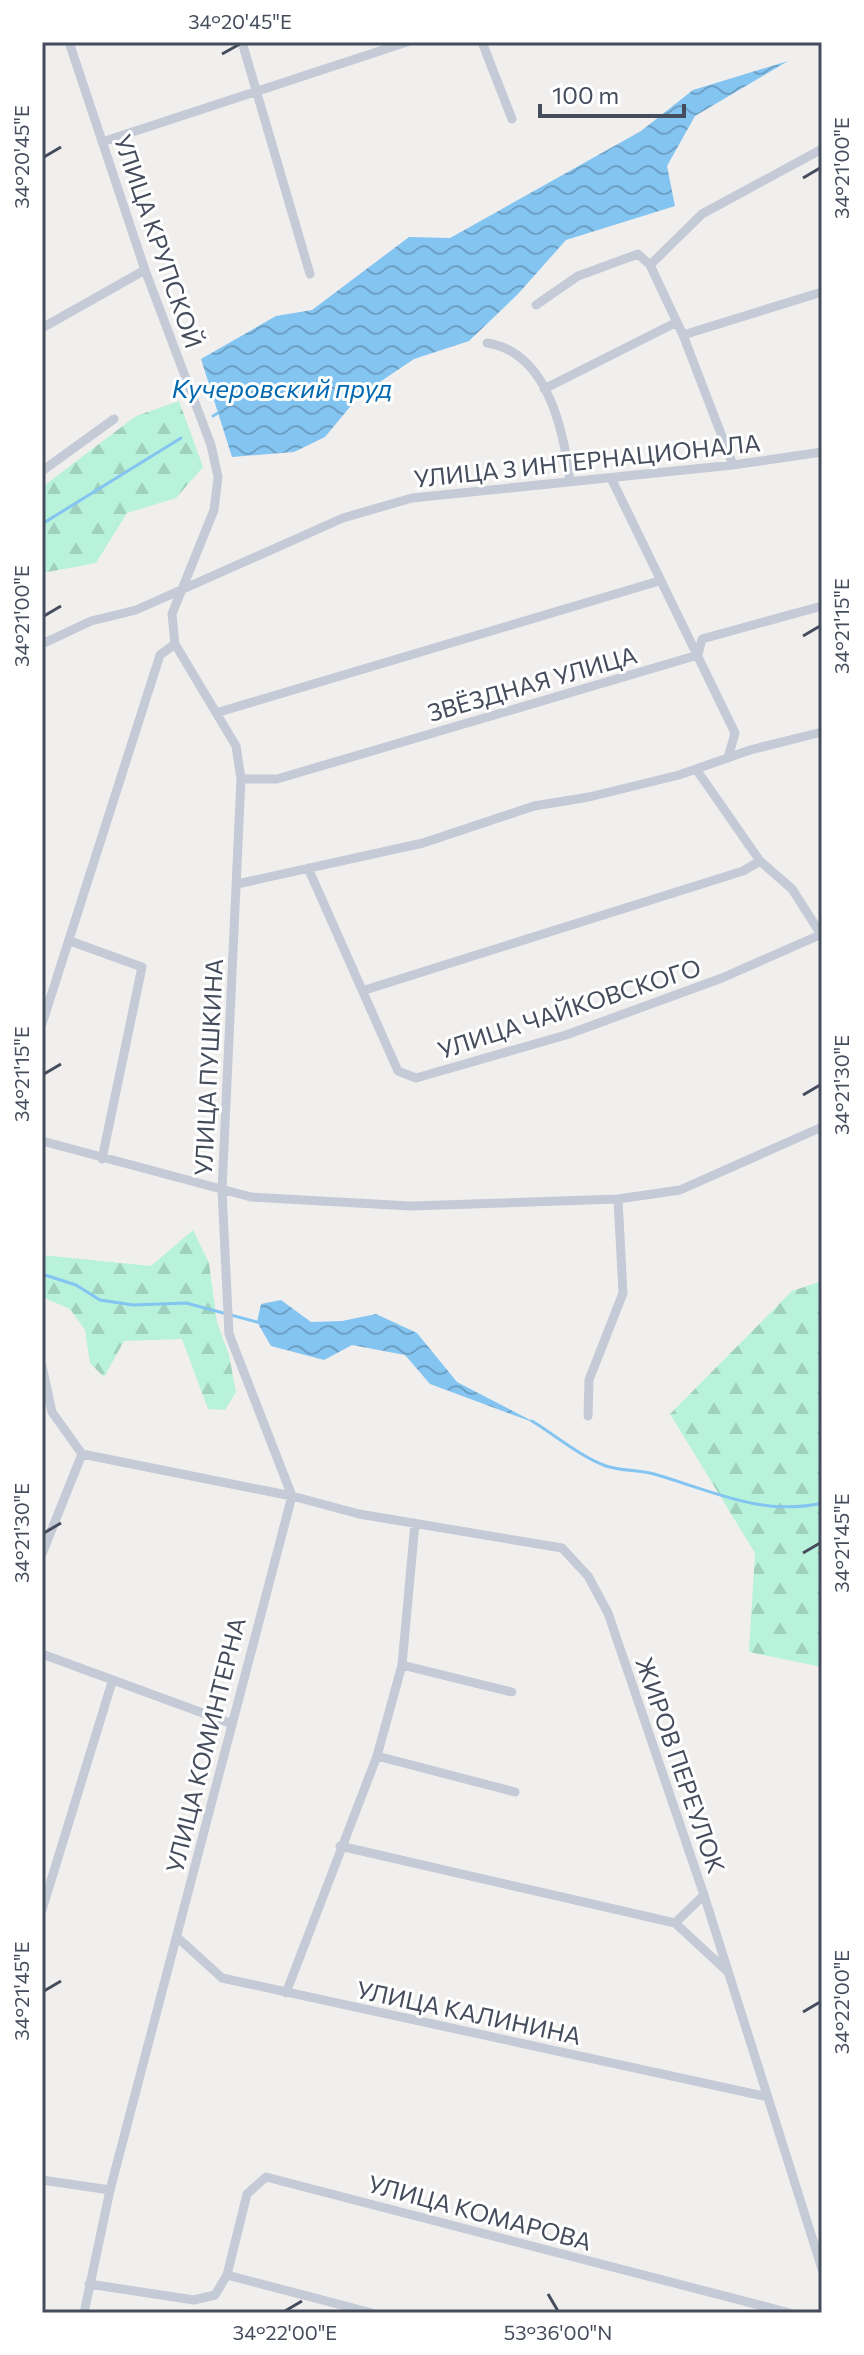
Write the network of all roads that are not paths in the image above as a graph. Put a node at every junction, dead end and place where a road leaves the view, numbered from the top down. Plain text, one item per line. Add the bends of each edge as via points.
1 (69, 42) edge
2 (242, 42) edge
3 (407, 42) edge
4 (482, 42) edge
5 (257, 88) junction
6 (512, 119) dead end
7 (102, 142) junction
8 (822, 149) edge
9 (650, 265) junction
10 (145, 270) junction
11 (310, 274) dead end
12 (822, 292) edge
13 (536, 305) dead end
14 (677, 322) junction
15 (42, 328) edge
16 (683, 335) junction
17 (487, 343) dead end
18 (544, 389) junction
19 (114, 419) dead end
20 (822, 452) edge
21 (733, 465) junction
22 (42, 471) edge
23 (611, 478) junction
24 (570, 482) junction
25 (659, 581) junction
26 (181, 590) junction
27 (822, 606) edge
28 (42, 644) edge
29 (175, 644) junction
30 (698, 655) junction
31 (219, 712) junction
32 (822, 732) edge
33 (728, 758) junction
34 (696, 769) junction
35 (241, 779) junction
36 (760, 861) junction
37 (308, 868) junction
38 (237, 884) junction
39 (822, 935) edge
40 (70, 941) junction
41 (365, 990) junction
42 (42, 1024) edge
43 (822, 1127) edge
44 (42, 1141) edge
45 (102, 1159) junction
46 (222, 1190) junction
47 (618, 1199) junction
48 (42, 1366) edge
49 (588, 1416) dead end
50 (82, 1454) junction
51 (292, 1496) junction
52 (415, 1523) junction
53 (42, 1554) edge
54 (42, 1654) edge
55 (402, 1665) junction
56 (112, 1682) junction
57 (512, 1692) dead end
58 (230, 1723) junction
59 (377, 1756) junction
60 (515, 1792) dead end
61 (340, 1846) junction
62 (704, 1895) junction
63 (42, 1910) edge
64 (675, 1923) junction
65 (177, 1937) junction
66 (729, 1974) junction
67 (286, 1993) junction
68 (768, 2097) junction
69 (42, 2180) edge
70 (110, 2190) junction
71 (822, 2269) edge
72 (227, 2275) junction
73 (89, 2284) junction
74 (84, 2313) edge
75 (372, 2313) edge
76 (790, 2313) edge

1 - 7 street, УЛИЦА КРУПСКОЙ
2 - 5 street
3 - 5 street
4 - 6 street
5 - 7 street
5 - 11 street
7 - 10 street, УЛИЦА КРУПСКОЙ
8 - 9 street via 702,214
9 - 13 street via 638,254 578,276
9 - 14 street
10 - 15 street
10 - 26 street, УЛИЦА КРУПСКОЙ via 211,445 218,477 214,510
12 - 16 street
14 - 16 street
14 - 18 street
16 - 21 street
17 - 18 street via 506,346 525,361
18 - 24 street via 564,435
19 - 22 street
20 - 21 street, УЛИЦА 3 ИНТЕРНАЦИОНАЛА
21 - 23 street, УЛИЦА 3 ИНТЕРНАЦИОНАЛА
23 - 24 street, УЛИЦА 3 ИНТЕРНАЦИОНАЛА
23 - 25 street
24 - 26 street, УЛИЦА 3 ИНТЕРНАЦИОНАЛА via 412,498 343,518
25 - 30 street
25 - 31 street
26 - 28 street, УЛИЦА 3 ИНТЕРНАЦИОНАЛА
26 - 29 street via 172,614
27 - 30 street, ЗВЁЗДНАЯ УЛИЦА via 702,639
29 - 31 street, УЛИЦА ПУШКИНА
29 - 40 street via 160,655
30 - 33 street via 735,733
30 - 35 street, ЗВЁЗДНАЯ УЛИЦА via 277,779
31 - 35 street, УЛИЦА ПУШКИНА via 236,746
32 - 33 street
33 - 34 street
34 - 36 street
34 - 37 street via 534,806 423,843
35 - 38 street, УЛИЦА ПУШКИНА
36 - 39 street via 792,889
36 - 41 street via 743,871
37 - 38 street
37 - 41 street, УЛИЦА ЧАЙКОВСКОГО
38 - 46 street, УЛИЦА ПУШКИНА
39 - 41 street, УЛИЦА ЧАЙКОВСКОГО via 566,1035 416,1078 398,1071
40 - 42 street
40 - 45 street via 142,967
43 - 47 street, УЛИЦА ПУШКИНА via 680,1190
44 - 45 street
45 - 46 street
46 - 47 street, УЛИЦА ПУШКИНА via 251,1197 411,1206
46 - 51 street via 229,1334
47 - 49 street via 623,1293 589,1380
48 - 50 street via 52,1412
50 - 51 street, ЖИРОВ ПЕРЕУЛОК
50 - 53 street
51 - 52 street, ЖИРОВ ПЕРЕУЛОК
51 - 58 street, УЛИЦА КОМИНТЕРНА
52 - 55 street
52 - 62 street, ЖИРОВ ПЕРЕУЛОК via 562,1548 588,1576 608,1613
54 - 56 street
55 - 57 street
55 - 59 street
56 - 58 street
56 - 63 street
58 - 65 street, УЛИЦА КОМИНТЕРНА
59 - 60 street
59 - 61 street
61 - 64 street
61 - 67 street
62 - 64 street
62 - 66 street, ЖИРОВ ПЕРЕУЛОК
64 - 66 street
65 - 67 street, УЛИЦА КАЛИНИНА via 222,1978
65 - 70 street, УЛИЦА КОМИНТЕРНА
66 - 68 street, ЖИРОВ ПЕРЕУЛОК
67 - 68 street, УЛИЦА КАЛИНИНА
68 - 71 street, ЖИРОВ ПЕРЕУЛОК
69 - 70 street
70 - 73 street, УЛИЦА КОМИНТЕРНА
72 - 73 street via 215,2295 194,2300
72 - 75 street
72 - 76 street, УЛИЦА КОМАРОВА via 247,2194 266,2177
73 - 74 street, УЛИЦА КОМИНТЕРНА

